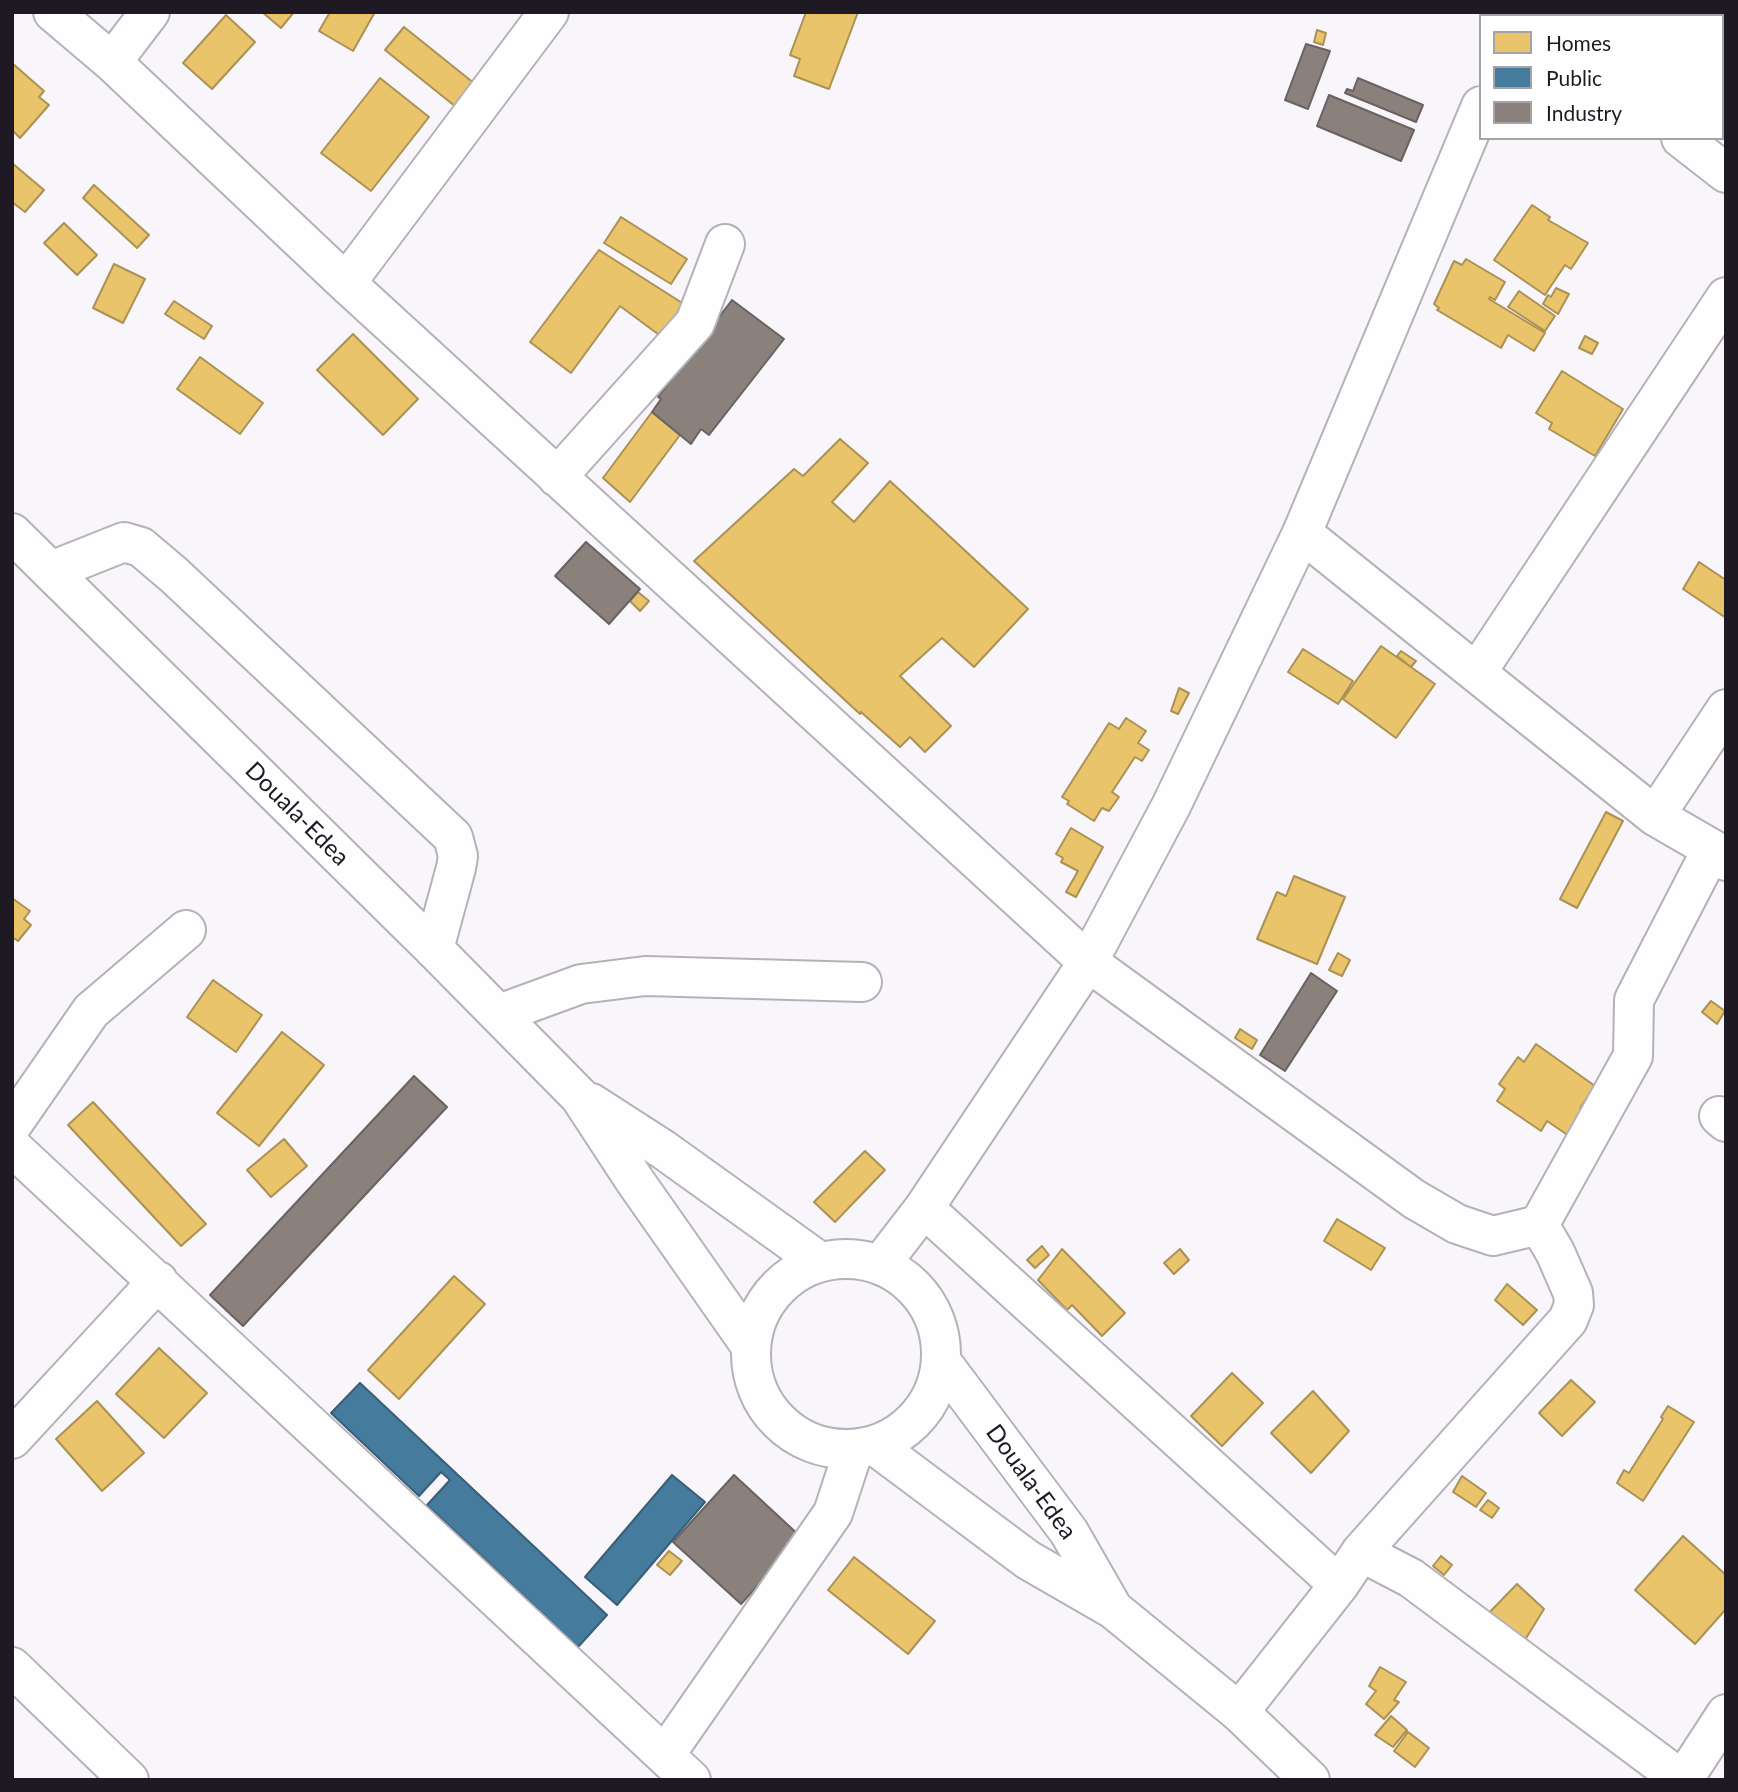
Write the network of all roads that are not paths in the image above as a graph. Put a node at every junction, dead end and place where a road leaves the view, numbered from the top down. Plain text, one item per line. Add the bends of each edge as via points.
1 (53, 12) edge
2 (150, 12) edge
3 (549, 12) edge
4 (112, 62) junction
5 (1479, 111) edge
6 (1684, 140) edge
7 (1726, 173) edge
8 (725, 244) dead end
9 (346, 283) junction
10 (1726, 297) edge
11 (557, 477) junction
12 (12, 533) edge
13 (1302, 533) junction
14 (51, 570) junction
15 (1477, 672) junction
16 (1726, 709) edge
17 (1655, 816) junction
18 (1719, 855) edge
19 (186, 930) dead end
20 (434, 949) junction
21 (1088, 962) junction
22 (862, 982) dead end
23 (499, 1014) junction
24 (580, 1097) junction
25 (12, 1125) edge
26 (12, 1147) edge
27 (925, 1208) junction
28 (1539, 1225) junction
29 (820, 1262) junction
30 (880, 1265) junction
31 (158, 1281) junction
32 (750, 1345) junction
33 (941, 1361) junction
34 (12, 1439) edge
35 (864, 1447) junction
36 (1361, 1552) junction
37 (1339, 1585) junction
38 (1113, 1609) junction
39 (12, 1667) edge
40 (1239, 1712) junction
41 (1726, 1714) edge
42 (678, 1768) edge
43 (129, 1780) edge
44 (1310, 1780) edge
45 (1683, 1780) edge

1 - 4 main road
2 - 4 main road
3 - 9 main road
4 - 9 main road
5 - 13 main road
6 - 7 main road
8 - 11 main road via 695,323
9 - 11 main road
10 - 15 main road
11 - 21 main road
12 - 14 main road, Douala-Edea
13 - 15 main road
13 - 21 main road via 1171,806
14 - 20 main road, Douala-Edea
14 - 20 main road via 124,542 141,547 453,838 456,868
15 - 17 main road
16 - 17 main road
17 - 18 main road
18 - 28 main road via 1634,1000 1633,1056
19 - 25 main road via 91,1011
20 - 23 main road, Douala-Edea
21 - 27 main road
21 - 28 main road via 1446,1218 1493,1236
22 - 23 main road via 645,976 581,984
23 - 24 main road, Douala-Edea
24 - 29 main road, Douala-Edea via 664,1150
24 - 32 main road, Douala-Edea
26 - 31 main road
27 - 30 main road
27 - 37 main road
28 - 36 main road via 1573,1293 1568,1320
29 - 30 main road via 861,1260
29 - 32 main road via 786,1279 769,1298 761,1308
30 - 33 main road via 914,1287 926,1303 940,1340
31 - 34 main road
31 - 42 main road
32 - 35 main road via 756,1386 778,1421 813,1443
33 - 35 main road via 935,1388 921,1413 900,1432
33 - 38 main road, Douala-Edea via 1069,1532
35 - 38 main road, Douala-Edea via 1028,1560
35 - 42 main road via 833,1513
36 - 37 main road
36 - 45 main road via 1411,1578
37 - 40 main road
38 - 40 main road, Douala-Edea
39 - 43 main road
40 - 44 main road, Douala-Edea
41 - 45 main road

